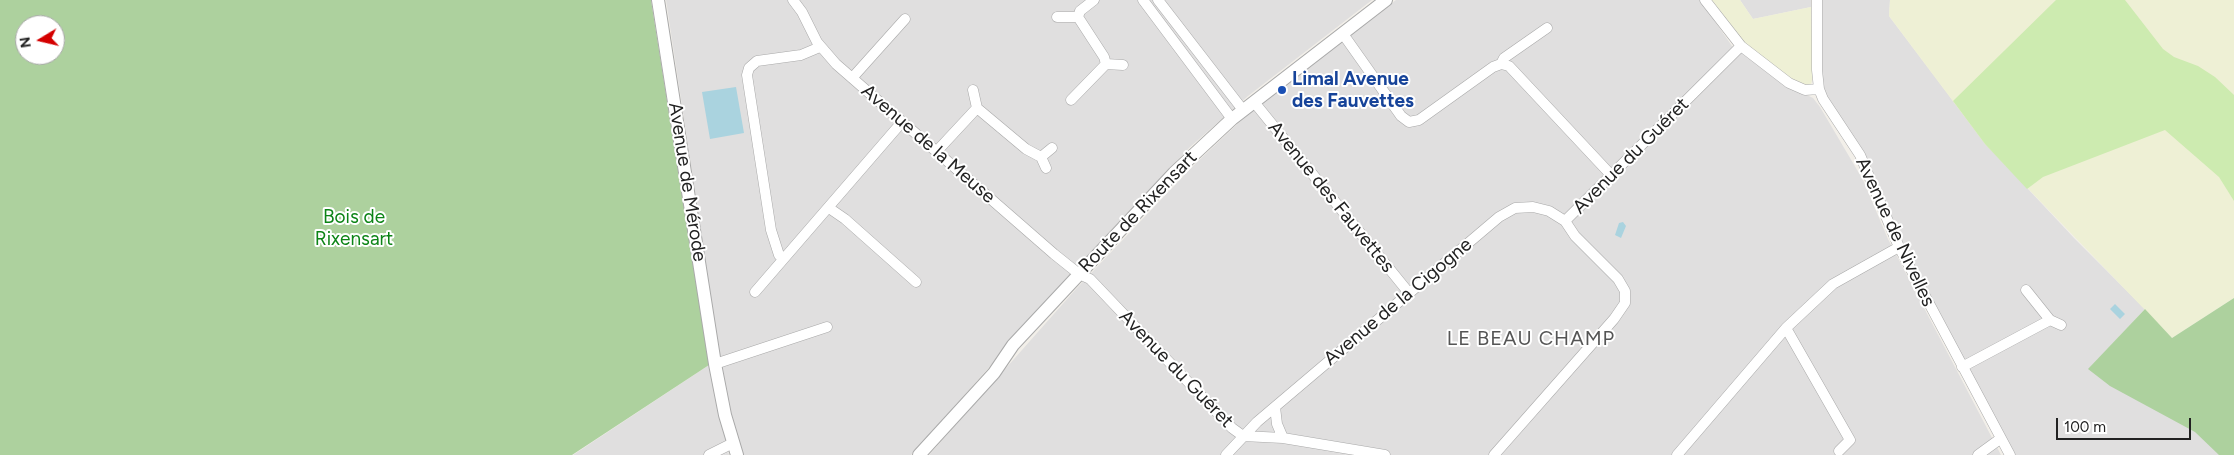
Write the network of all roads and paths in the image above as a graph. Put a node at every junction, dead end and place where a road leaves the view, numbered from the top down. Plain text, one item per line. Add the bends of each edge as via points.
1 (658, 0) edge
2 (793, 0) edge
3 (1094, 0) edge
4 (1143, 0) edge
5 (1158, 0) edge
6 (1386, 0) edge
7 (1705, 0) edge
8 (1817, 0) edge
9 (1057, 17) dead end
10 (1078, 17) junction
11 (905, 19) dead end
12 (1548, 28) dead end
13 (1343, 34) junction
14 (1740, 46) junction
15 (820, 47) junction
16 (1106, 64) junction
17 (1501, 64) junction
18 (1123, 65) dead end
19 (853, 77) junction
20 (1819, 89) junction
21 (973, 90) dead end
22 (1071, 100) dead end
23 (1254, 102) junction
24 (978, 108) junction
25 (1243, 110) junction
26 (1232, 119) junction
27 (902, 122) junction
28 (1052, 148) dead end
29 (936, 151) junction
30 (1041, 157) junction
31 (1046, 168) dead end
32 (1612, 176) junction
33 (829, 208) junction
34 (1565, 221) junction
35 (1899, 247) junction
36 (783, 258) junction
37 (1079, 274) junction
38 (916, 282) dead end
39 (2026, 290) dead end
40 (755, 292) dead end
41 (1409, 292) junction
42 (2050, 320) junction
43 (2062, 325) dead end
44 (827, 327) dead end
45 (1786, 328) junction
46 (715, 364) junction
47 (1962, 367) junction
48 (1275, 407) junction
49 (1243, 436) junction
50 (1283, 438) junction
51 (2000, 438) junction
52 (733, 443) junction
53 (1839, 451) dead end
54 (709, 455) edge
55 (737, 455) edge
56 (919, 455) edge
57 (1226, 455) edge
58 (1385, 455) edge
59 (1494, 455) edge
60 (1677, 455) edge
61 (1978, 455) edge
62 (2010, 455) edge

1 - 46 street, Avenue de Mérode
2 - 15 street, Avenue de la Meuse
3 - 10 street via 1080,10
4 - 26 street
5 - 25 street
6 - 13 street, Route de Rixensart
7 - 14 street
8 - 20 street, Avenue de Nivelles
9 - 10 street
10 - 16 street
11 - 19 street
12 - 17 street via 1504,58
13 - 17 street via 1401,116 1409,122 1419,120 1493,66
13 - 23 street, Route de Rixensart
14 - 20 street via 1789,83 1805,90
14 - 32 street, Avenue du Guéret
15 - 19 street, Avenue de la Meuse
15 - 36 street via 801,55 757,61 747,75 771,230
16 - 18 street
16 - 22 street
17 - 32 street via 1508,66
19 - 27 street, Avenue de la Meuse
20 - 35 street, Avenue de Nivelles via 1860,155
21 - 24 street
23 - 25 street, Route de Rixensart
23 - 41 street, Avenue des Fauvettes
24 - 29 street
24 - 30 street via 1026,149
25 - 26 street, Route de Rixensart
26 - 37 street, Route de Rixensart via 1174,174
27 - 29 street, Avenue de la Meuse
27 - 33 street
28 - 30 street
29 - 37 street, Avenue de la Meuse
30 - 31 street
32 - 34 street, Avenue du Guéret
33 - 36 street
33 - 38 street
34 - 41 street, Avenue de la Cigogne via 1549,211 1533,207 1508,211
34 - 59 street, Avenue du Guéret via 1575,236 1618,279 1625,291 1624,303 1614,319
35 - 45 street via 1833,284
35 - 47 street, Avenue de Nivelles
36 - 40 street
37 - 49 street, Avenue du Guéret via 1090,279 1227,424
37 - 56 street, Route de Rixensart
39 - 42 street
41 - 48 street, Avenue de la Cigogne
42 - 43 street
42 - 47 street
44 - 46 street
45 - 53 street via 1850,440
45 - 60 street
46 - 52 street, Avenue de Mérode
47 - 51 street, Avenue de Nivelles
48 - 49 street, Avenue de la Cigogne
48 - 50 street
49 - 50 street, Avenue du Guéret
49 - 57 street, Avenue de la Cigogne
50 - 58 street, Avenue du Guéret
51 - 61 street
51 - 62 street, Avenue de Nivelles
52 - 54 street
52 - 55 street, Avenue de Mérode

